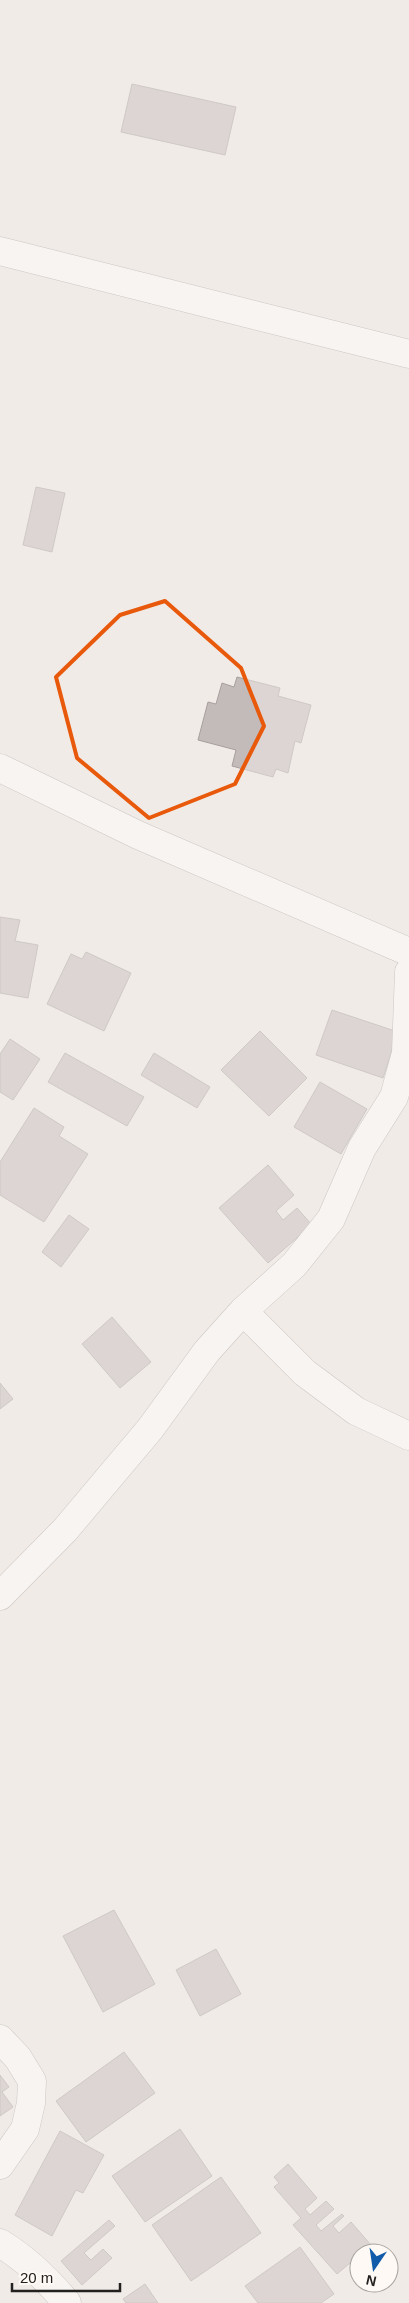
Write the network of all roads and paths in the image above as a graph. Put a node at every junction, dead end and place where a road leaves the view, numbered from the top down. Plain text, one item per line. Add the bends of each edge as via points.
1 (0, 251) edge
2 (409, 354) edge
3 (0, 768) edge
4 (409, 952) edge
5 (409, 972) edge
6 (243, 1311) junction
7 (409, 1436) edge
8 (0, 1596) edge
9 (0, 2039) edge
10 (0, 2166) edge
11 (0, 2243) edge
12 (67, 2303) edge

1 - 2 street
3 - 4 street via 138,835
5 - 6 street via 406,1053 394,1097 362,1148 331,1219 294,1265
6 - 7 street via 305,1373 356,1411
6 - 8 street via 207,1351 150,1428 65,1530
9 - 10 street via 18,2058 32,2081 25,2129
11 - 12 street via 52,2285

